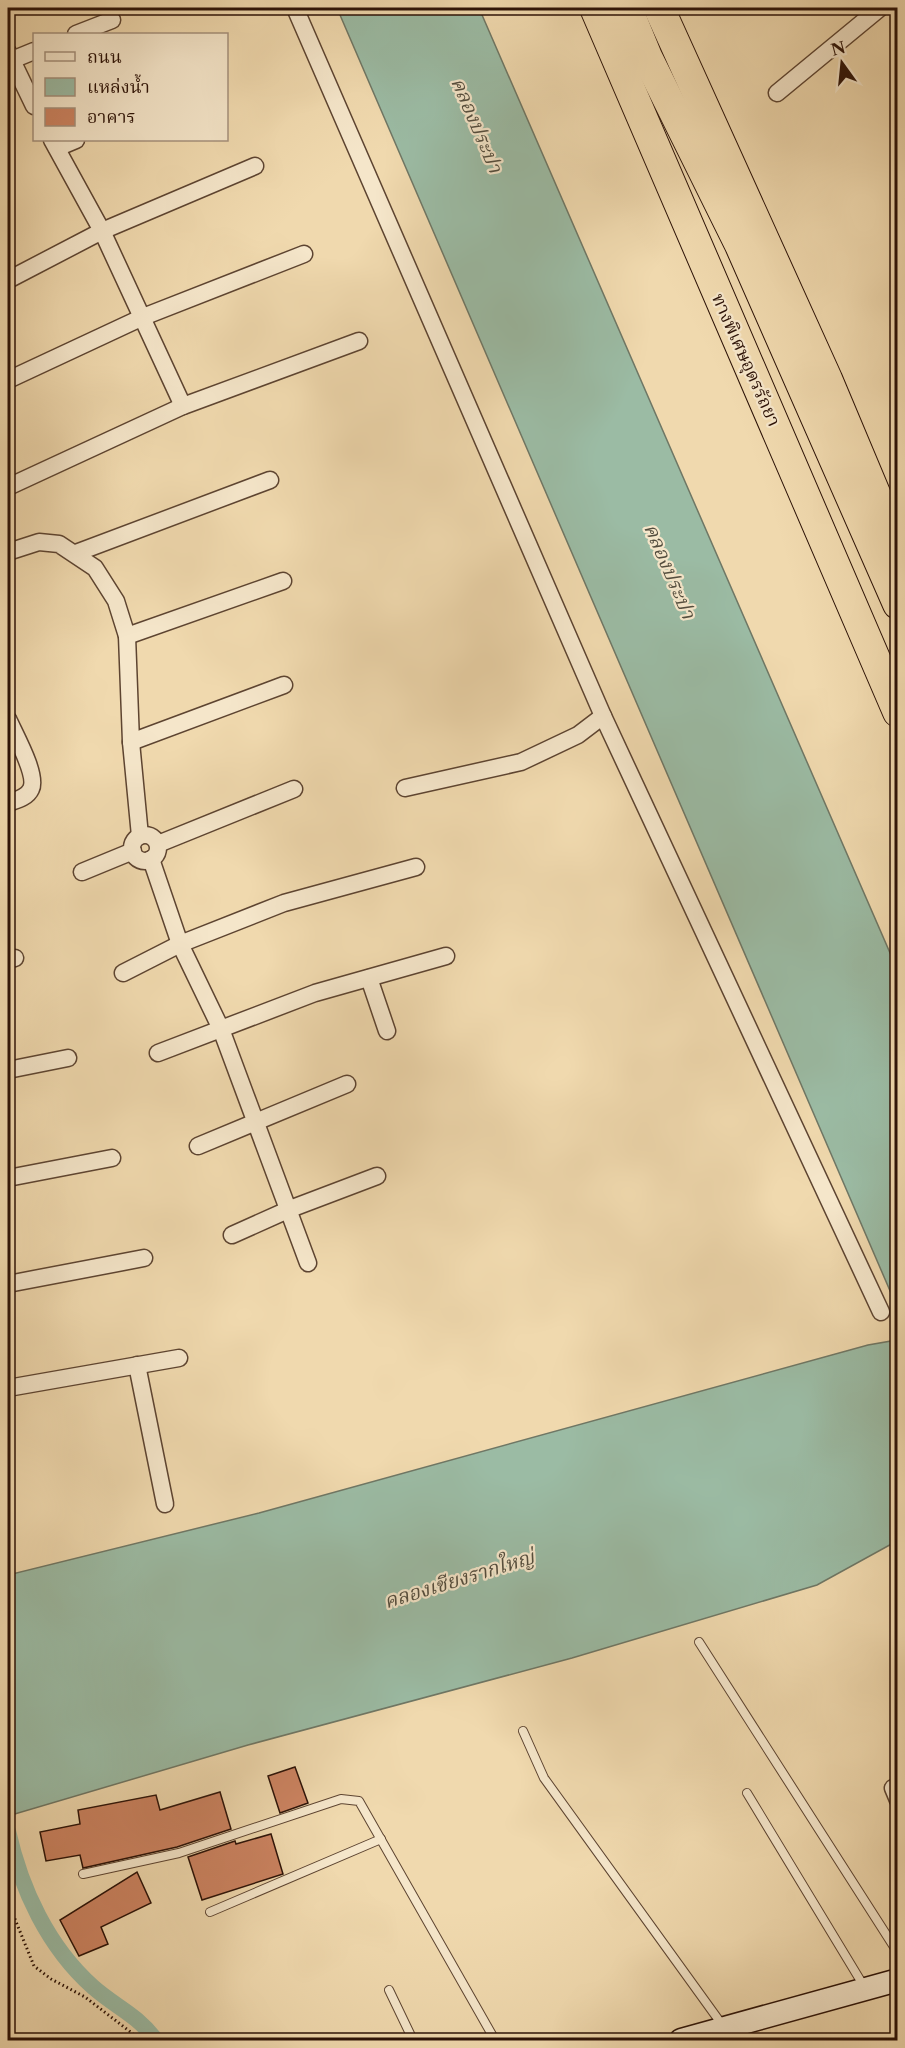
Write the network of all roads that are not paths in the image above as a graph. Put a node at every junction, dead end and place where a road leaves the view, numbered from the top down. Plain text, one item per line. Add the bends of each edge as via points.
1 (295, 8) edge
2 (574, 8) edge
3 (596, 8) edge
4 (627, 8) edge
5 (659, 8) edge
6 (880, 8) edge
7 (112, 20) dead end
8 (79, 33) edge
9 (33, 51) edge
10 (10, 56) edge
11 (777, 93) dead end
12 (33, 104) edge
13 (70, 141) edge
14 (54, 144) edge
15 (255, 166) dead end
16 (662, 166) junction
17 (102, 231) junction
18 (304, 254) dead end
19 (8, 280) edge
20 (143, 317) junction
21 (359, 341) dead end
22 (8, 380) edge
23 (183, 406) junction
24 (270, 480) dead end
25 (8, 487) edge
26 (897, 548) edge
27 (8, 552) edge
28 (76, 553) junction
29 (283, 581) dead end
30 (897, 604) edge
31 (127, 636) junction
32 (284, 685) dead end
33 (897, 712) edge
34 (603, 716) junction
35 (8, 719) edge
36 (131, 742) junction
37 (405, 788) dead end
38 (294, 789) dead end
39 (8, 803) edge
40 (136, 843) junction
41 (154, 852) junction
42 (416, 867) dead end
43 (82, 872) dead end
44 (180, 944) junction
45 (446, 956) dead end
46 (123, 973) dead end
47 (369, 978) junction
48 (222, 1029) junction
49 (387, 1030) dead end
50 (158, 1053) dead end
51 (68, 1058) dead end
52 (8, 1070) edge
53 (347, 1084) dead end
54 (256, 1122) junction
55 (198, 1146) dead end
56 (112, 1158) dead end
57 (377, 1176) dead end
58 (8, 1178) edge
59 (290, 1209) junction
60 (232, 1235) dead end
61 (144, 1258) dead end
62 (308, 1263) dead end
63 (8, 1284) edge
64 (880, 1312) dead end
65 (179, 1358) dead end
66 (136, 1365) junction
67 (8, 1388) edge
68 (165, 1504) dead end
69 (699, 1642) dead end
70 (523, 1731) dead end
71 (747, 1793) dead end
72 (381, 1839) junction
73 (83, 1874) dead end
74 (210, 1912) dead end
75 (897, 1953) edge
76 (897, 1980) edge
77 (865, 1989) junction
78 (389, 1990) dead end
79 (725, 2028) junction
80 (413, 2040) edge
81 (495, 2040) edge
82 (681, 2040) edge

1 - 34 street
2 - 16 highway
3 - 16 highway, ทางพิเศษอุดรรัถยา
4 - 30 highway via 647,57 740,245
5 - 26 highway via 827,379
6 - 11 street
7 - 8 street
9 - 10 street
10 - 12 street
13 - 14 street
14 - 17 street
15 - 17 street
16 - 33 highway, ทางพิเศษอุดรรัถยา
17 - 19 street
17 - 20 street
18 - 20 street
20 - 22 street
20 - 23 street
21 - 23 street
23 - 25 street
24 - 28 street
27 - 28 street via 39,542 59,544
28 - 31 street via 95,568 109,587
29 - 31 street
31 - 36 street
32 - 36 street
34 - 37 street via 578,735 521,762
34 - 64 street
35 - 39 street via 33,778 31,789
36 - 40 street
38 - 41 street
40 - 41 street via 148,835
40 - 43 street
41 - 44 street
42 - 44 street via 284,903
44 - 46 street
44 - 48 street
45 - 47 street
47 - 48 street via 315,993
47 - 49 street
48 - 50 street
48 - 54 street
51 - 52 street
53 - 54 street
54 - 55 street
54 - 59 street
56 - 58 street
57 - 59 street
59 - 60 street
59 - 62 street
61 - 63 street
65 - 66 street
66 - 67 street
66 - 68 street
69 - 75 lane
70 - 79 lane via 544,1778
71 - 77 lane
72 - 73 lane via 359,1801 349,1797 179,1854
72 - 74 lane
72 - 81 lane
76 - 77 street
77 - 79 street
78 - 80 lane
79 - 82 street

